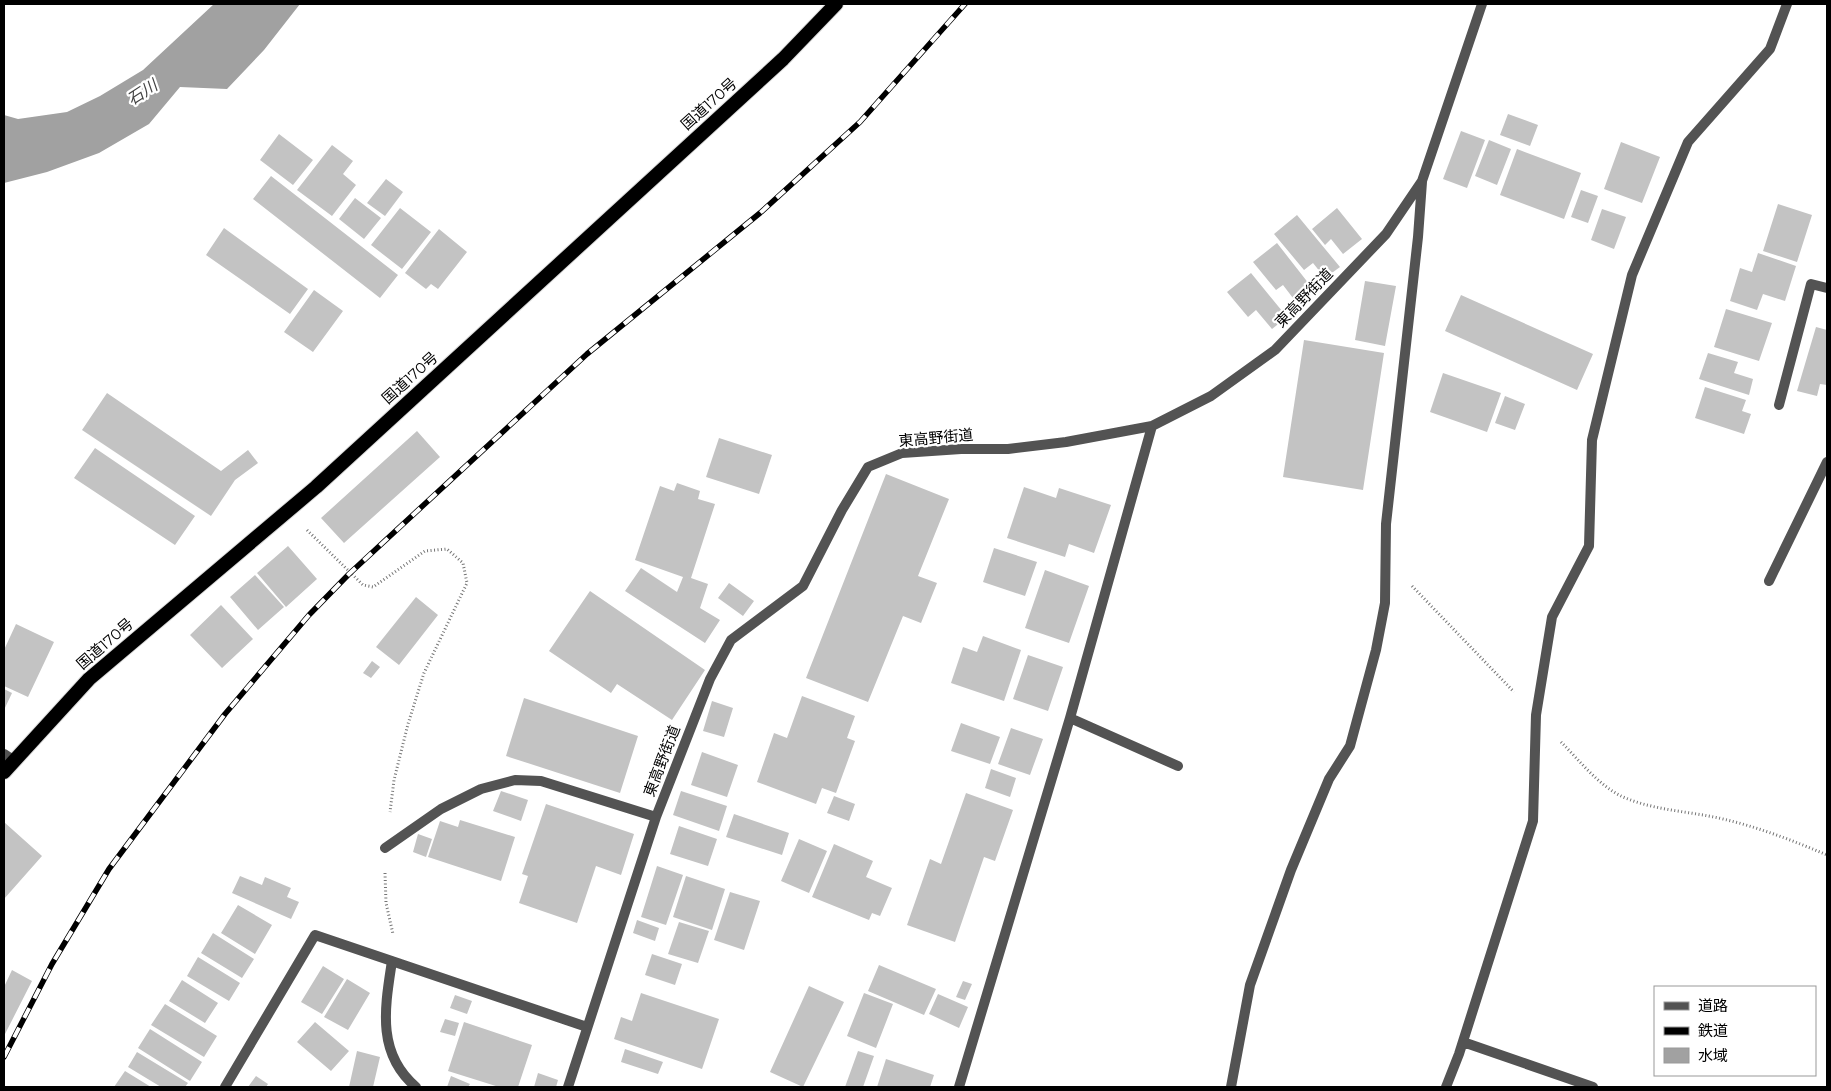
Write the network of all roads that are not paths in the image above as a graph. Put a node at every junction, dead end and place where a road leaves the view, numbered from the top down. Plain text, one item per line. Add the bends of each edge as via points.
1 (836, 4) edge
2 (1482, 4) edge
3 (1788, 4) edge
4 (1422, 181) junction
5 (1827, 288) edge
6 (1779, 405) dead end
7 (1152, 426) junction
8 (1827, 462) edge
9 (1768, 581) dead end
10 (1070, 718) junction
11 (9, 757) edge
12 (1178, 766) dead end
13 (4, 772) edge
14 (656, 817) junction
15 (386, 848) road end
16 (392, 961) junction
17 (587, 1027) junction
18 (1463, 1042) junction
19 (225, 1087) edge
20 (416, 1087) edge
21 (568, 1087) edge
22 (959, 1087) edge
23 (1231, 1087) edge
24 (1446, 1087) edge
25 (1593, 1087) edge

1 - 11 highway, 国道170号 via 783,59 288,510 89,679
2 - 4 street, 東高野街道
3 - 18 street via 1770,49 1688,142 1632,275 1592,440 1589,546 1552,617 1536,716 1534,821
4 - 7 street, 東高野街道 via 1386,234 1274,350 1211,396
4 - 23 street via 1386,524 1385,603 1378,641 1350,746 1321,797 1250,985
5 - 6 street via 1811,284
7 - 10 street
7 - 14 street, 東高野街道 via 1008,450 961,449 902,454 868,467 803,586 731,640 710,679
8 - 9 street
10 - 12 street
10 - 22 street
11 - 13 highway, 国道170号
14 - 15 street via 540,781 515,780 481,789 441,809
14 - 17 street, 東高野街道
16 - 17 street
16 - 19 street via 314,935
16 - 20 street via 386,1013 387,1038 394,1062
17 - 21 street, 東高野街道
18 - 24 street
18 - 25 street

